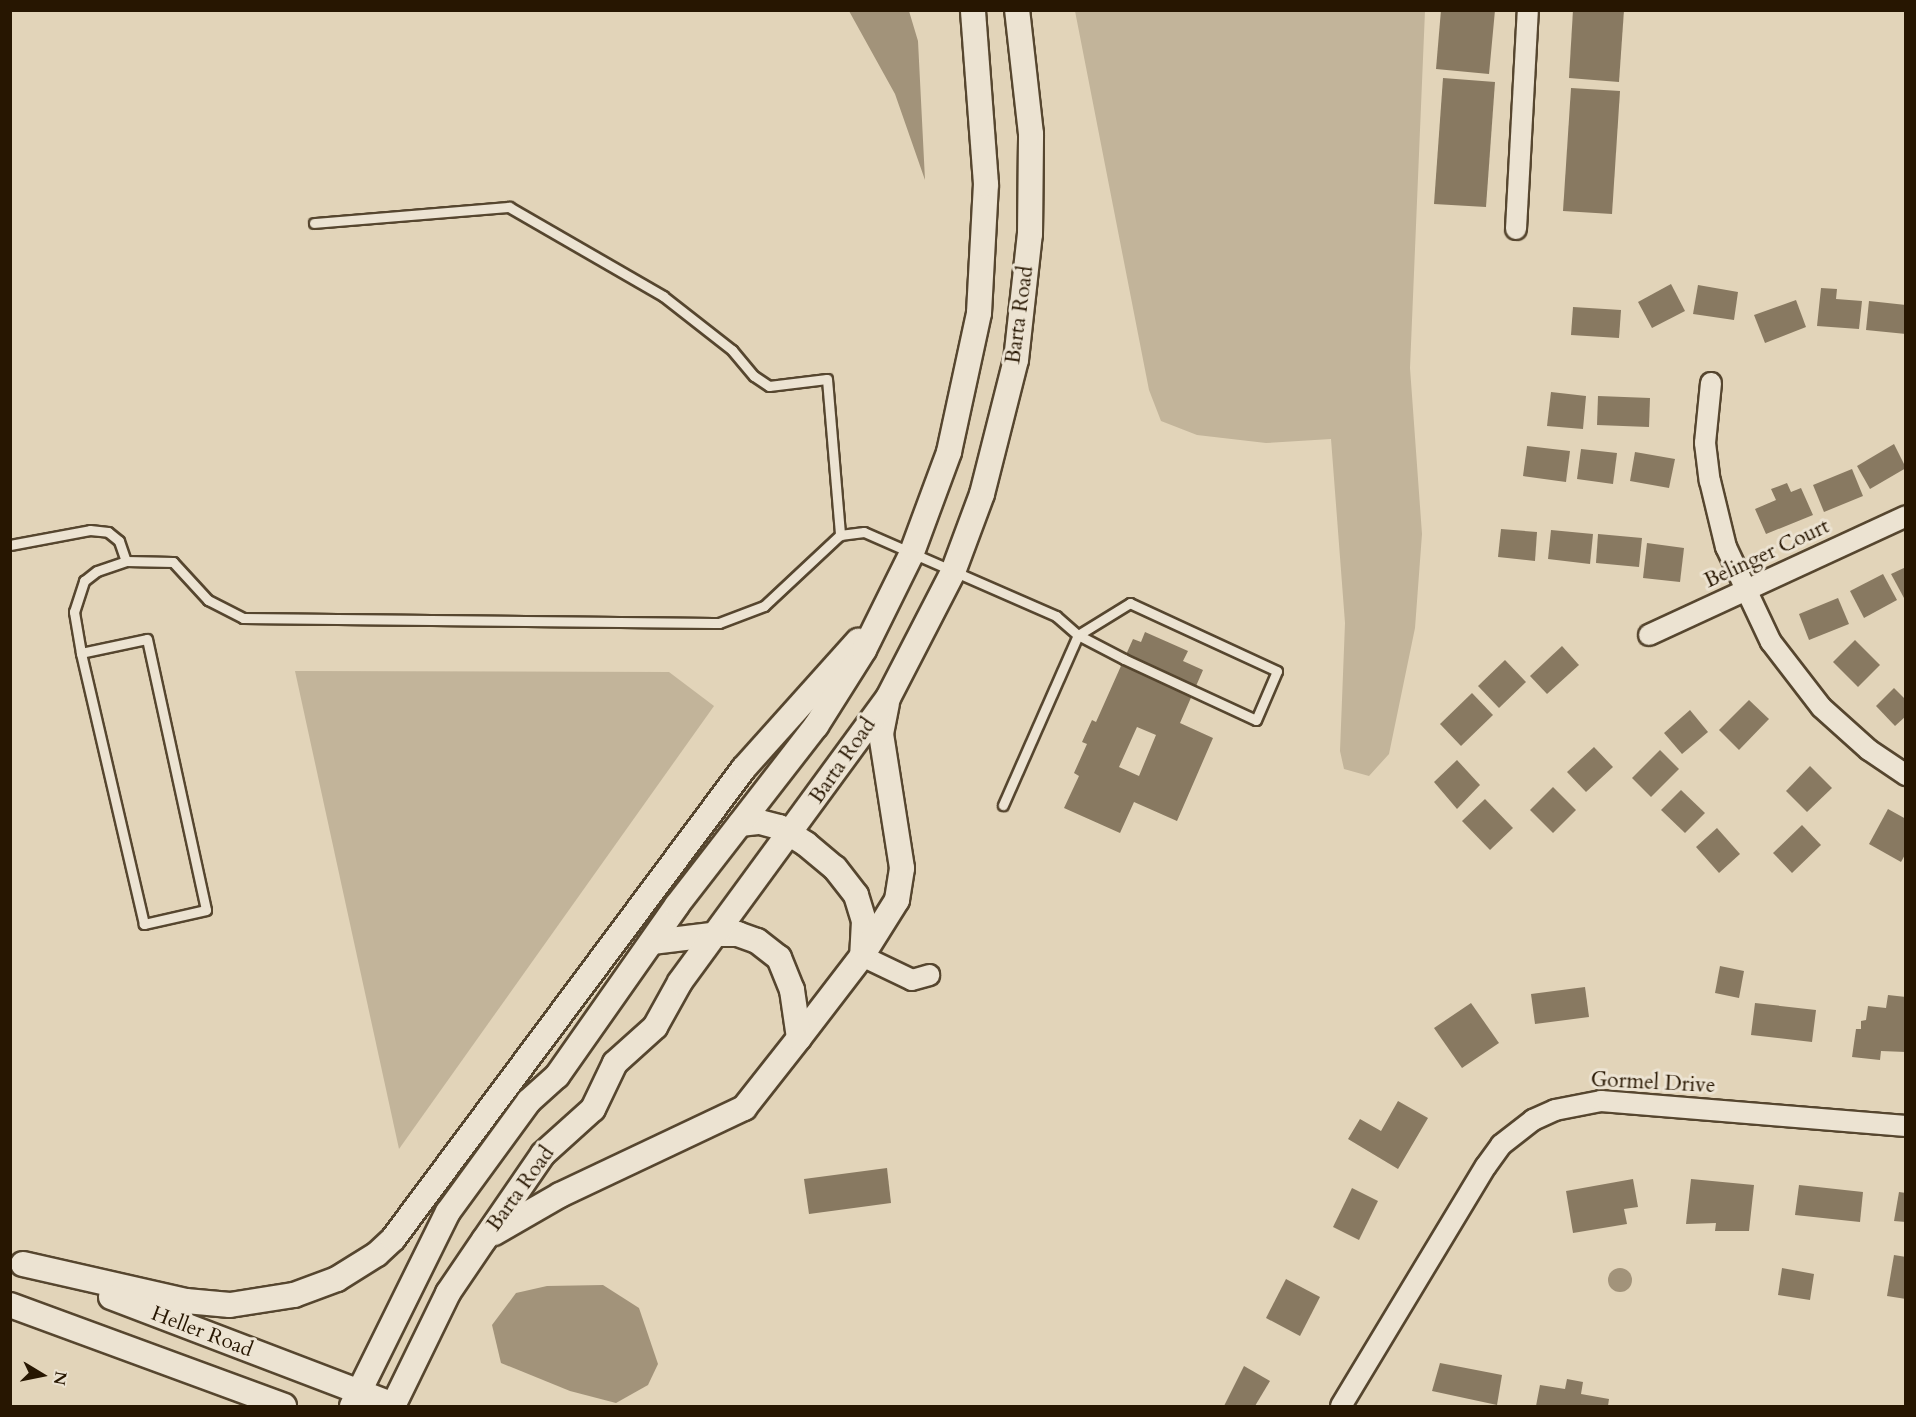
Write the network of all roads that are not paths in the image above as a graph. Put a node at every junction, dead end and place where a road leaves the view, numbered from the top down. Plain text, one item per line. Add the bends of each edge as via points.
1 (973, 10) edge
2 (1017, 10) edge
3 (1528, 10) edge
4 (314, 223) dead end
5 (1516, 229) dead end
6 (1711, 383) dead end
7 (1905, 516) edge
8 (840, 535) junction
9 (10, 545) edge
10 (911, 555) junction
11 (126, 561) junction
12 (953, 572) junction
13 (1746, 590) junction
14 (875, 626) junction
15 (1078, 635) junction
16 (1648, 635) dead end
17 (81, 653) junction
18 (888, 698) junction
19 (1905, 775) edge
20 (1003, 805) dead end
21 (740, 825) junction
22 (791, 835) junction
23 (717, 934) junction
24 (652, 942) junction
25 (862, 956) junction
26 (929, 975) dead end
27 (798, 1038) junction
28 (1905, 1126) edge
29 (452, 1158) junction
30 (484, 1240) junction
31 (429, 1250) junction
32 (17, 1262) edge
33 (10, 1305) edge
34 (355, 1399) edge
35 (394, 1406) edge
36 (284, 1407) edge
37 (1341, 1407) edge

1 - 10 street, Barta Road via 986,184 979,313 950,452
2 - 12 street, Barta Road via 1031,134 1030,234 1016,360 982,494
3 - 5 street
4 - 8 lane via 509,207 663,296 732,350 754,376 770,386 827,379
6 - 13 street via 1706,443 1710,481 1726,547
7 - 13 street, Belinger Court
8 - 10 lane via 864,532
8 - 11 lane via 764,606 719,623 243,618 208,600 173,562
9 - 11 lane via 90,530 108,532 119,541
10 - 12 lane
10 - 14 street, Barta Road
11 - 17 lane via 97,571 84,581 76,596 74,612
12 - 15 lane via 1056,616
12 - 18 street, Barta Road
13 - 16 street, Belinger Court
13 - 19 street via 1771,642 1821,707 1869,750
14 - 21 street, Barta Road via 816,726
14 - 29 street via 842,655 744,768
15 - 15 lane via 1256,720 1277,671 1130,603
15 - 20 lane
17 - 17 lane via 144,924 206,909 147,639
18 - 22 street, Barta Road
18 - 25 street via 880,734 902,868 897,900
21 - 22 street via 760,822
21 - 24 street, Barta Road
22 - 23 street, Barta Road
22 - 25 street via 835,868 856,895 864,921
23 - 24 street
23 - 27 street via 738,934 757,941 779,958 792,990
23 - 30 street, Barta Road via 680,982 655,1027 615,1063 593,1109 543,1154
24 - 31 street, Barta Road via 557,1076 509,1127 448,1212
25 - 26 street via 912,980
25 - 27 street
27 - 30 street via 744,1108 560,1195
28 - 37 street, Gormel Drive via 1601,1101 1563,1108 1533,1120 1501,1145 1486,1166
29 - 31 street
29 - 32 street via 393,1239 377,1254 337,1279 257,1304 186,1301
30 - 35 street, Barta Road via 448,1293
31 - 34 street, Barta Road
32 - 34 street, Heller Road
33 - 36 street, Heller Road
34 - 35 street, Heller Road

